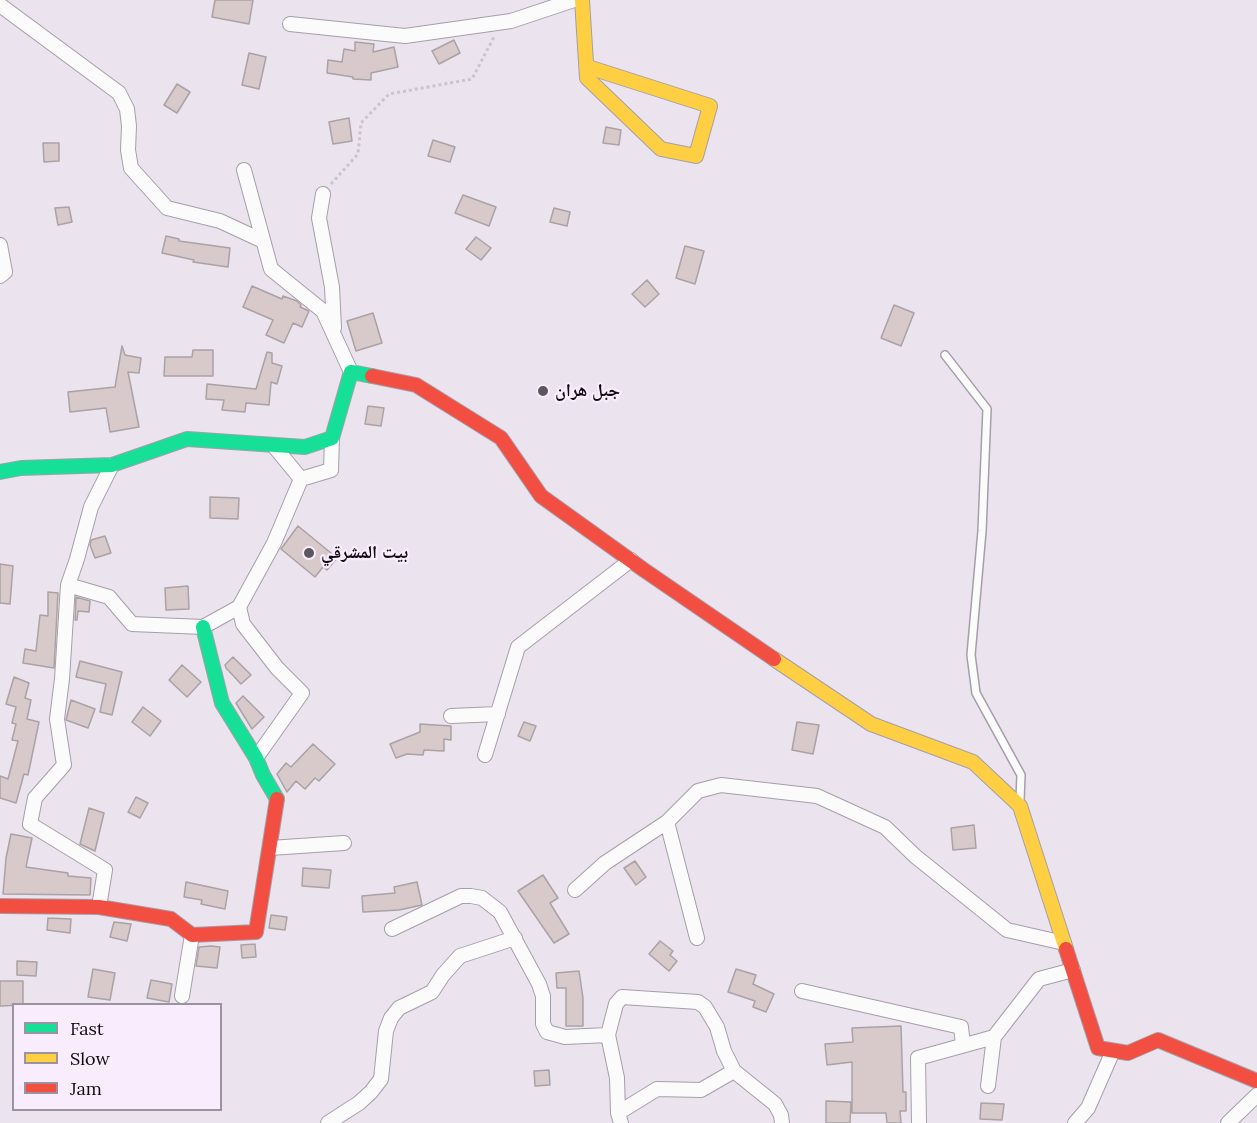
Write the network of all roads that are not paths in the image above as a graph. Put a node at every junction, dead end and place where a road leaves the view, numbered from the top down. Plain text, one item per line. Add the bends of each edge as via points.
1 (574, 0) edge
2 (582, 0) edge
3 (0, 5) edge
4 (290, 24) dead end
5 (588, 67) junction
6 (244, 170) dead end
7 (323, 194) road end
8 (263, 241) junction
9 (0, 245) edge
10 (0, 276) edge
11 (334, 336) junction
12 (945, 355) dead end
13 (351, 372) junction
14 (332, 438) junction
15 (273, 445) junction
16 (112, 465) junction
17 (0, 472) edge
18 (301, 479) junction
19 (631, 560) junction
20 (68, 585) junction
21 (239, 607) junction
22 (203, 627) junction
23 (498, 714) junction
24 (451, 716) dead end
25 (485, 755) dead end
26 (256, 758) junction
27 (1020, 806) junction
28 (667, 822) junction
29 (344, 843) dead end
30 (270, 848) junction
31 (575, 890) dead end
32 (0, 906) edge
33 (99, 907) junction
34 (392, 929) dead end
35 (192, 935) junction
36 (515, 938) junction
37 (697, 938) dead end
38 (1064, 943) junction
39 (1073, 970) junction
40 (802, 991) dead end
41 (182, 996) dead end
42 (608, 1035) junction
43 (994, 1037) junction
44 (963, 1045) junction
45 (1113, 1051) junction
46 (734, 1071) junction
47 (1257, 1081) edge
48 (988, 1086) dead end
49 (1257, 1095) edge
50 (620, 1118) edge
51 (328, 1123) edge
52 (782, 1123) edge
53 (919, 1123) edge
54 (1075, 1123) edge
55 (1228, 1123) edge

1 - 4 street via 502,23 405,36
2 - 5 street
3 - 8 street via 119,93 127,109 131,168 167,208 220,221
5 - 5 street via 710,106 696,156 661,149 587,78
6 - 8 street
7 - 11 street via 319,218 332,287
8 - 11 street via 271,269 322,311
9 - 10 street via 5,272
11 - 13 street
12 - 27 lane via 987,409 971,655 976,693 1021,775
13 - 14 street
13 - 19 street via 416,386 501,438 541,496
14 - 15 street via 304,447
14 - 18 street via 331,470
15 - 16 street via 188,439
15 - 18 street
16 - 17 street
16 - 20 street via 91,507
18 - 21 street via 274,543
19 - 23 street via 518,647
19 - 27 street via 871,724 973,762
20 - 22 street via 109,597 132,624
20 - 33 street via 57,719 64,765 35,798 30,824 105,870
21 - 22 street
21 - 26 street via 243,624 302,693
22 - 26 street via 222,704
23 - 24 street
23 - 25 street
26 - 30 street via 278,800
27 - 38 street
28 - 31 street via 605,863
28 - 37 street
28 - 38 street via 698,791 721,785 817,796 885,827 1007,930
29 - 30 street
30 - 35 street via 256,932
32 - 33 street
33 - 35 street via 171,919
34 - 36 street via 471,896 490,903 500,912
35 - 41 street
36 - 42 street via 539,984 543,1024 548,1032 565,1038
36 - 51 street via 460,956 432,992 399,1008 386,1031 381,1079 359,1103
38 - 39 street
39 - 43 street via 1040,979
39 - 45 street via 1098,1048
40 - 44 street via 961,1027
42 - 46 street via 616,1004 622,997 698,1002 711,1015
42 - 50 street
43 - 44 street
43 - 48 street
44 - 53 street via 918,1058
45 - 47 street via 1128,1053 1158,1040
45 - 54 street via 1088,1108
46 - 50 street via 700,1090 657,1089
46 - 52 street via 775,1104
49 - 55 street

